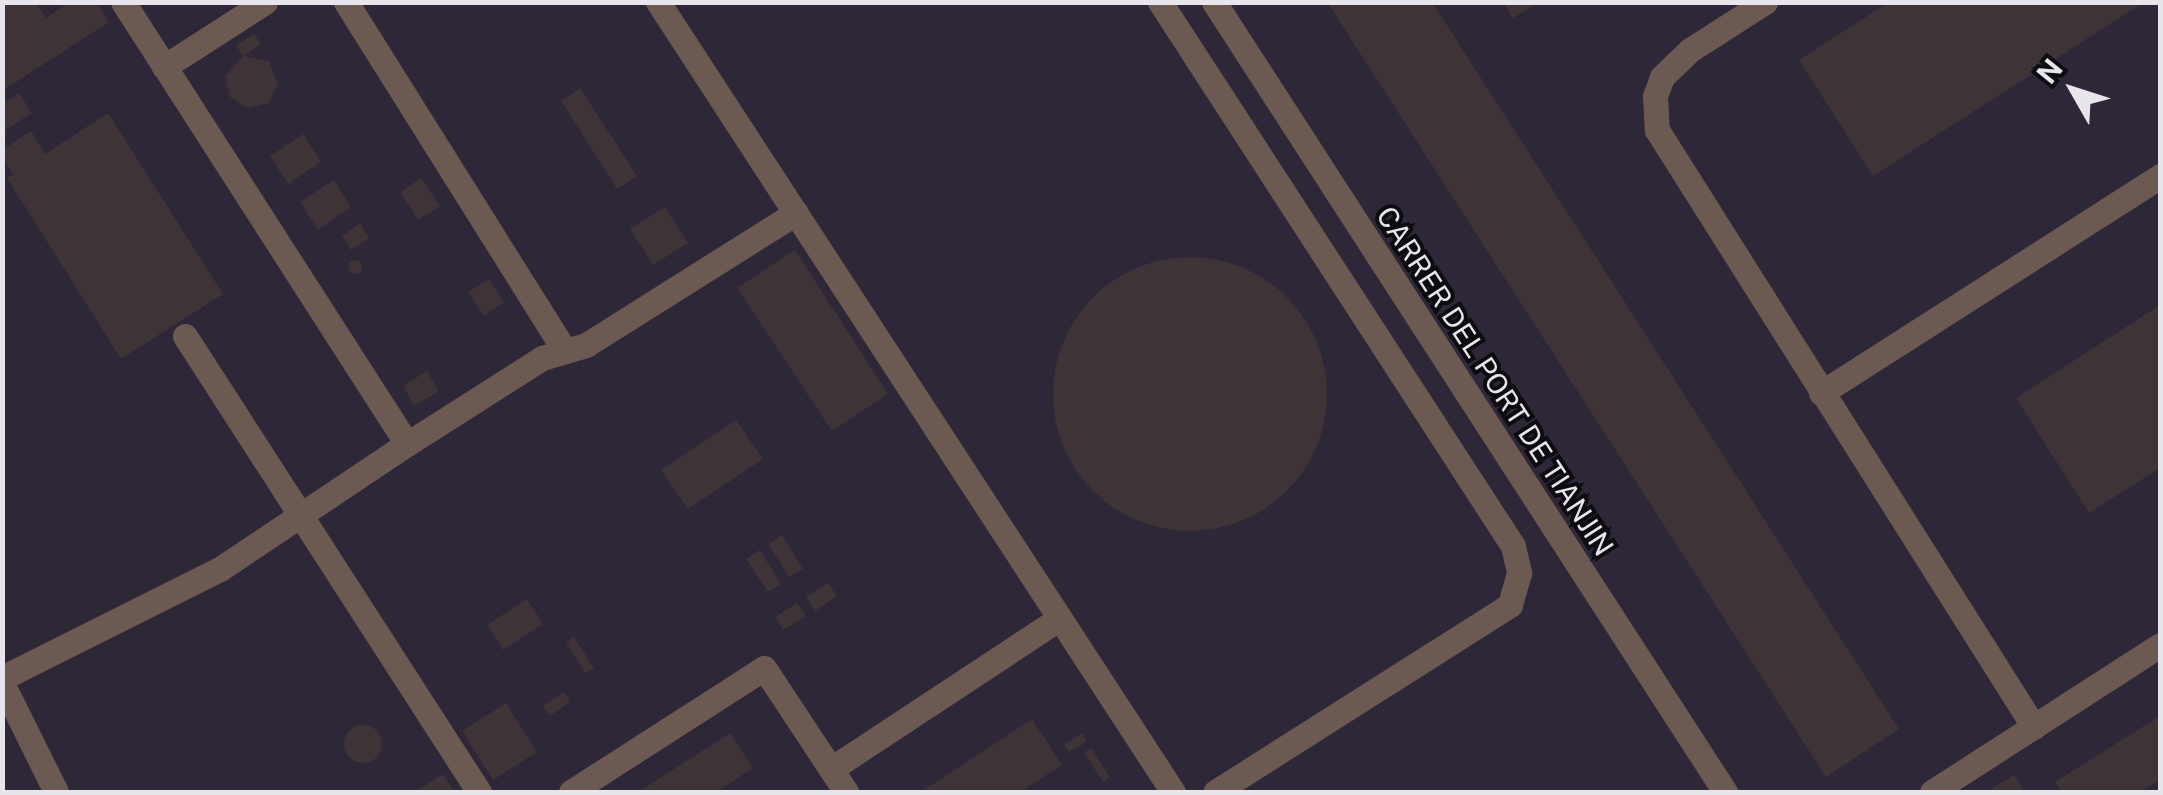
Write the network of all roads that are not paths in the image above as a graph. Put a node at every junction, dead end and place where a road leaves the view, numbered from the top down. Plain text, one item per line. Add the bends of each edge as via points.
1 (123, 2) edge
2 (264, 2) edge
3 (346, 2) edge
4 (658, 2) edge
5 (1160, 2) edge
6 (1214, 2) edge
7 (1765, 2) edge
8 (164, 67) junction
9 (2160, 176) edge
10 (796, 212) junction
11 (185, 336) dead end
12 (565, 351) junction
13 (1822, 393) junction
14 (408, 444) junction
15 (300, 517) junction
16 (1060, 618) junction
17 (2160, 646) edge
18 (2, 681) edge
19 (2034, 727) junction
20 (831, 769) junction
21 (56, 792) edge
22 (480, 792) edge
23 (571, 792) edge
24 (846, 792) edge
25 (1172, 792) edge
26 (1215, 792) edge
27 (1725, 792) edge
28 (1932, 792) edge

1 - 8 street
2 - 8 street
3 - 12 street
4 - 10 street
5 - 26 street via 1513,546 1519,573 1510,605
6 - 27 street, CARRER DEL PORT DE TIANJIN
7 - 13 street via 1675,62 1662,77 1654,111 1665,148
8 - 14 street
9 - 13 street
10 - 12 street
10 - 16 street
11 - 15 street
12 - 14 street via 542,358
13 - 19 street
14 - 15 street
15 - 18 street via 174,594
15 - 22 street
16 - 20 street
16 - 25 street
17 - 19 street
18 - 21 street
19 - 28 street
20 - 23 street via 764,668
20 - 24 street

